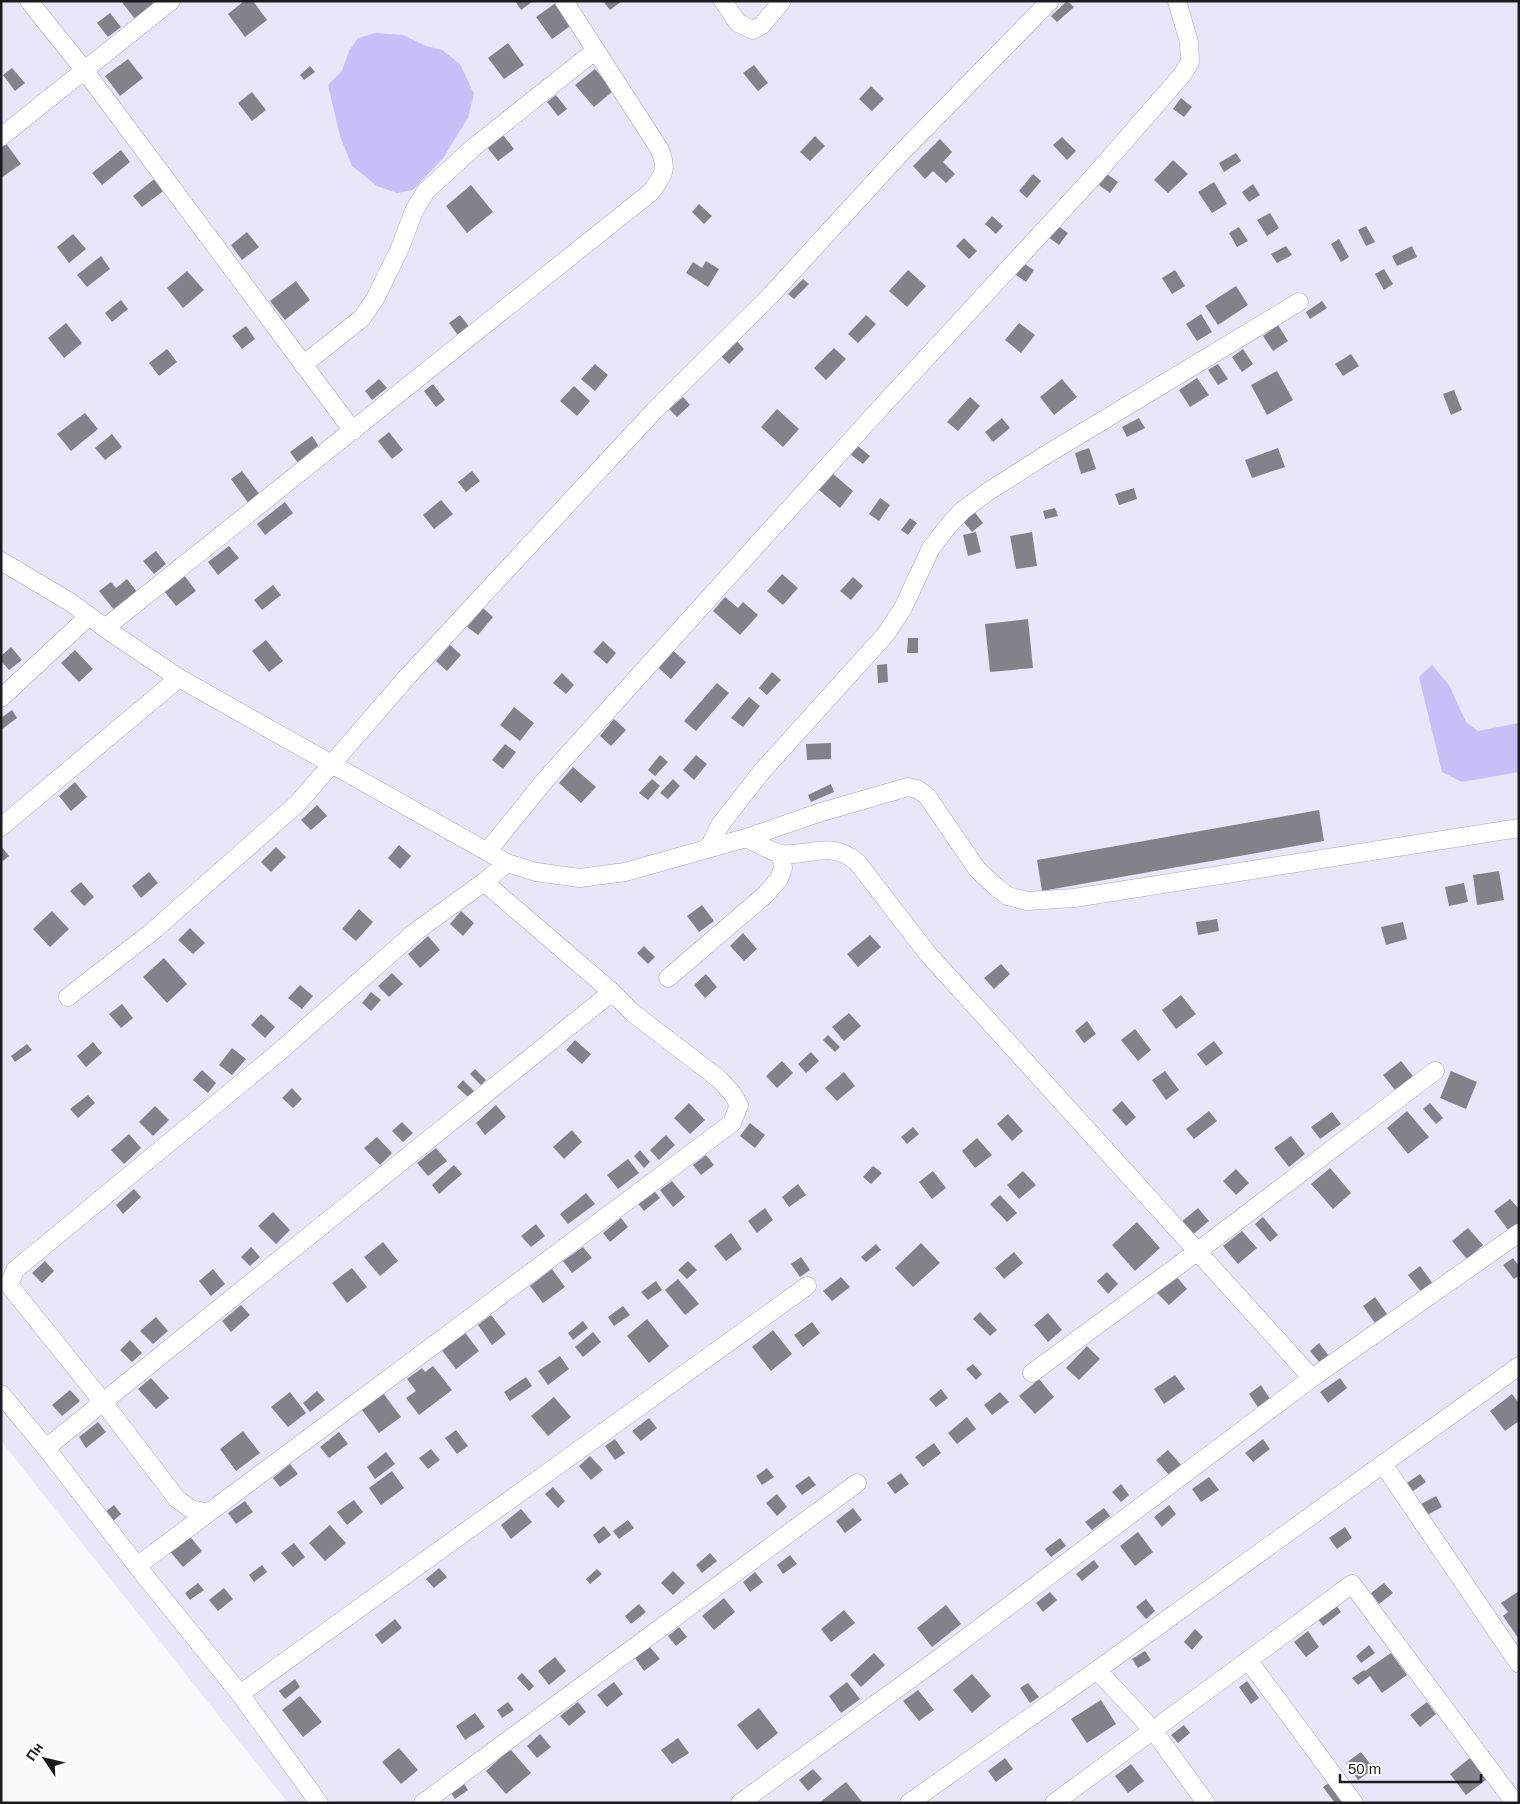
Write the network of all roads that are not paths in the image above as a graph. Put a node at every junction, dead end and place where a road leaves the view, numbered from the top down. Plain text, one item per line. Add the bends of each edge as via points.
1 (30, 1) edge
2 (171, 1) edge
3 (564, 1) edge
4 (723, 1) edge
5 (782, 1) edge
6 (1177, 1) edge
7 (1040, 5) edge
8 (596, 50) junction
9 (84, 71) junction
10 (1, 137) edge
11 (1300, 302) dead end
12 (304, 365) junction
13 (353, 430) junction
14 (1, 561) edge
15 (89, 616) junction
16 (105, 628) junction
17 (179, 678) junction
18 (1, 698) edge
19 (332, 766) junction
20 (1, 827) edge
21 (1519, 828) edge
22 (746, 838) junction
23 (709, 848) junction
24 (487, 852) junction
25 (780, 854) junction
26 (507, 863) junction
27 (484, 882) junction
28 (668, 978) dead end
29 (612, 992) junction
30 (68, 997) dead end
31 (1435, 1071) dead end
32 (1519, 1233) edge
33 (1198, 1252) junction
34 (807, 1286) dead end
35 (1032, 1373) dead end
36 (1516, 1374) edge
37 (1312, 1378) junction
38 (1, 1394) edge
39 (103, 1402) junction
40 (46, 1448) junction
41 (1383, 1464) junction
42 (857, 1483) dead end
43 (208, 1513) junction
44 (138, 1566) junction
45 (1248, 1660) junction
46 (1519, 1664) edge
47 (1097, 1670) junction
48 (240, 1694) junction
49 (1153, 1730) junction
50 (1056, 1802) edge
51 (319, 1803) edge
52 (423, 1803) edge
53 (740, 1803) edge
54 (909, 1803) edge
55 (1206, 1803) edge
56 (1354, 1803) edge
57 (1515, 1803) edge

1 - 9 street
2 - 9 street
3 - 8 street
4 - 5 street via 738,23 753,30 762,25
6 - 24 street via 1189,42 1190,62 1182,75 546,779
7 - 19 street via 770,296 654,411 408,676
8 - 12 street via 474,147 426,191 375,299 362,318
8 - 13 street via 660,150 665,163 659,181 651,192
9 - 10 street
9 - 12 street
11 - 23 street via 1044,456 963,510 931,548 904,608 886,634 763,770 720,825
12 - 13 street
13 - 16 street
14 - 15 street
15 - 16 street
15 - 18 street
16 - 17 street
17 - 19 street
17 - 20 street
19 - 24 street
19 - 30 street via 298,803 153,931
21 - 22 street via 1074,898 1027,901 1008,896 977,869 927,796 918,789 908,787 818,812
22 - 23 street
22 - 25 street
23 - 26 street via 625,872 580,878 536,872
24 - 26 street
25 - 28 street via 783,868 780,879
25 - 33 street via 836,851 857,862 928,954
26 - 27 street
27 - 29 street
27 - 39 street via 415,932 279,1052 15,1270 9,1285
29 - 39 street
29 - 43 street via 633,1013 732,1092 739,1105 732,1123
31 - 33 street
32 - 37 street
33 - 35 street
33 - 37 street
34 - 48 street
36 - 41 street
37 - 53 street via 938,1659
38 - 40 street
39 - 40 street
39 - 43 street via 177,1499
40 - 44 street
41 - 46 street
41 - 47 street
42 - 52 street
43 - 44 street
44 - 48 street
45 - 49 street
45 - 56 street
45 - 57 street via 1352,1584
47 - 49 street
47 - 54 street
48 - 51 street
49 - 50 street
49 - 55 street

